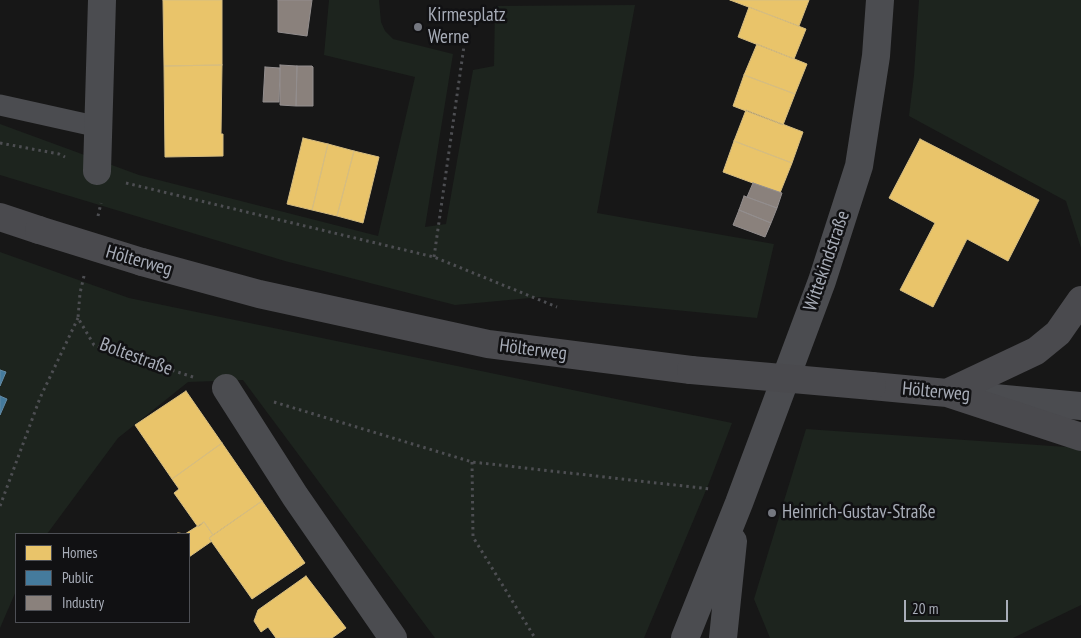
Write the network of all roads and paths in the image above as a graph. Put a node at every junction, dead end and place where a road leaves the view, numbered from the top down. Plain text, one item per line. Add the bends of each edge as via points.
1 (102, 0) edge
2 (880, 0) edge
3 (464, 46) dead end
4 (0, 106) edge
5 (99, 127) junction
6 (0, 143) edge
7 (59, 154) dead end
8 (97, 171) junction
9 (98, 216) dead end
10 (0, 217) edge
11 (434, 258) junction
12 (84, 274) dead end
13 (1081, 300) edge
14 (557, 307) dead end
15 (78, 318) junction
16 (226, 388) joint
17 (947, 393) junction
18 (273, 402) dead end
19 (1081, 406) edge
20 (1081, 437) edge
21 (472, 462) junction
22 (739, 503) junction
23 (0, 506) edge
24 (728, 630) edge
25 (393, 638) edge
26 (535, 638) edge
27 (685, 638) edge

1 - 5 street
2 - 22 street, Wittekindstraße via 876,56 859,166 822,281
3 - 11 path
4 - 5 lane
5 - 8 street
6 - 7 path
8 - 9 path via 103,183
8 - 11 path via 124,182
10 - 17 main road, Hölterweg, bridge via 142,262 259,294 488,344 691,370
11 - 14 path
12 - 15 path
13 - 17 main road via 1058,333 1036,351
15 - 16 path, Boltestraße via 94,345
15 - 23 path via 40,398
16 - 25 street via 295,496
17 - 19 street, Hölterweg
17 - 20 main road
18 - 21 path
21 - 22 path
21 - 26 path via 473,536
22 - 24 street, Wittekindstraße
22 - 27 street, Wittekindstraße

